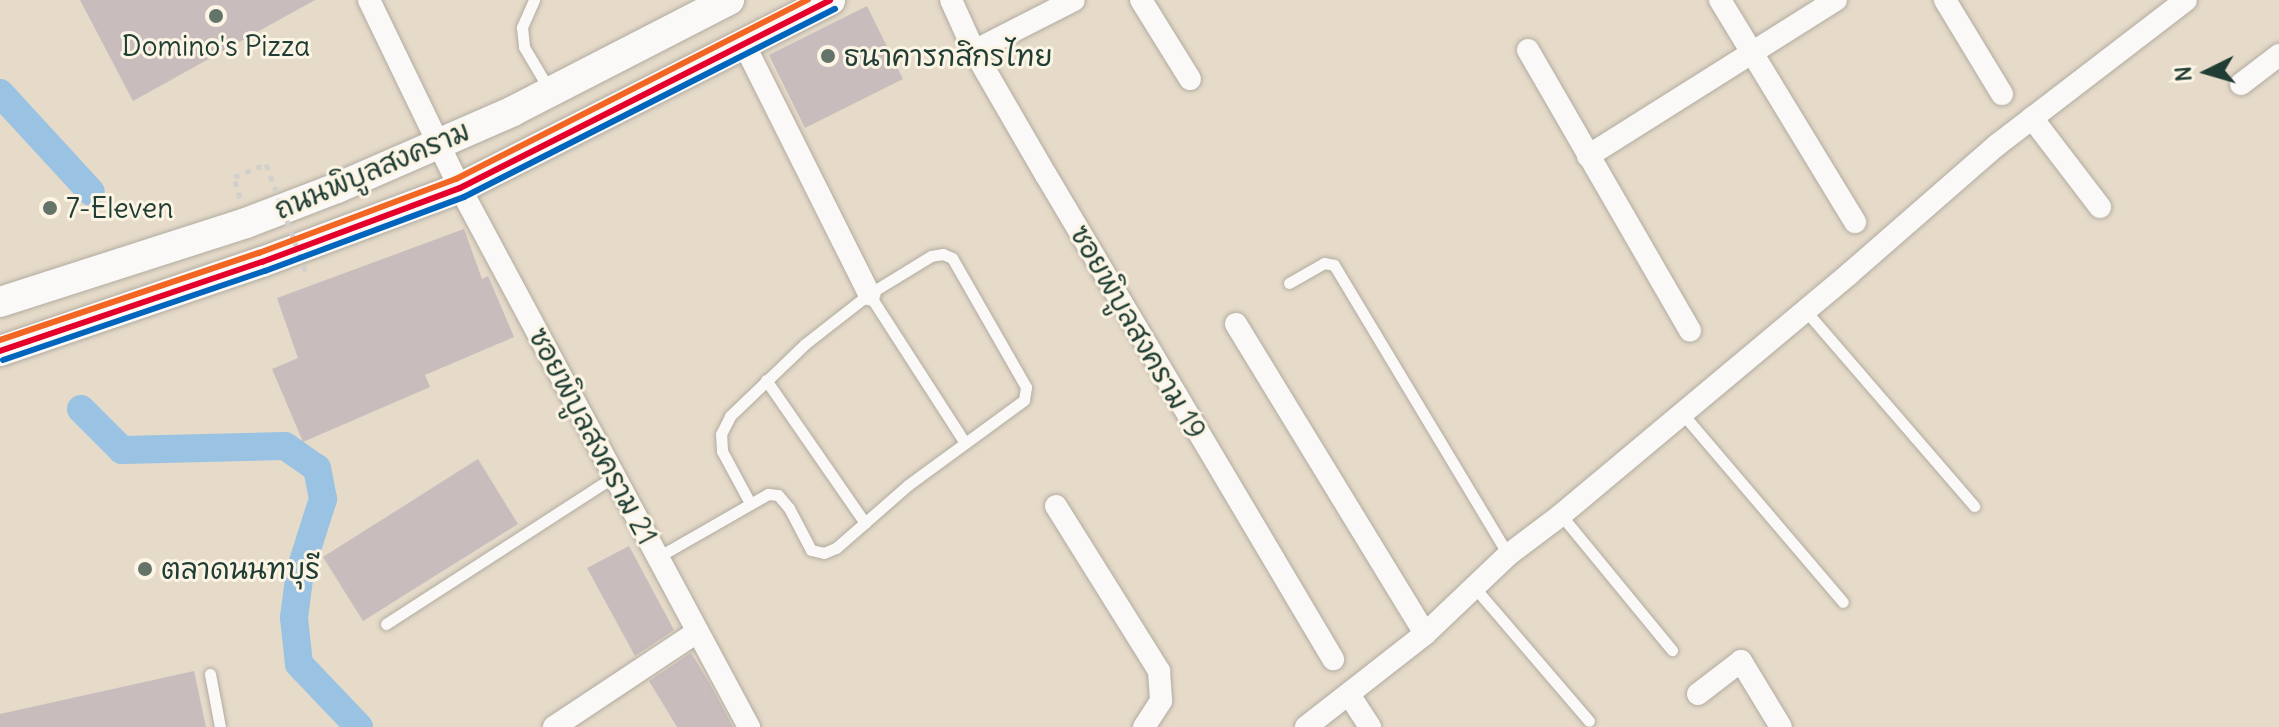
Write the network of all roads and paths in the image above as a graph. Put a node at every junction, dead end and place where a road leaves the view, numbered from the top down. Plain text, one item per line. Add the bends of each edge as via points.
1 (369, 0) edge
2 (534, 0) edge
3 (729, 0) edge
4 (830, 0) edge
5 (951, 0) edge
6 (1074, 0) edge
7 (1141, 0) edge
8 (1720, 0) edge
9 (1836, 0) edge
10 (1945, 0) edge
11 (2186, 0) edge
12 (744, 44) junction
13 (1528, 50) dead end
14 (974, 51) junction
15 (1753, 54) junction
16 (2279, 55) edge
17 (1190, 79) dead end
18 (2241, 84) dead end
19 (551, 91) junction
20 (2002, 94) dead end
21 (2032, 118) junction
22 (437, 145) junction
23 (1588, 156) junction
24 (234, 177) dead end
25 (460, 188) junction
26 (2100, 207) dead end
27 (1855, 222) dead end
28 (306, 272) dead end
29 (1289, 283) dead end
30 (869, 294) junction
31 (0, 302) edge
32 (1805, 310) junction
33 (1236, 324) dead end
34 (1690, 331) dead end
35 (0, 351) edge
36 (766, 380) junction
37 (1682, 413) junction
38 (965, 443) junction
39 (613, 477) junction
40 (750, 503) junction
41 (1056, 506) dead end
42 (1974, 506) dead end
43 (1561, 515) junction
44 (865, 523) junction
45 (1508, 555) junction
46 (658, 557) junction
47 (1475, 588) junction
48 (1843, 602) dead end
49 (386, 624) dead end
50 (697, 632) junction
51 (1425, 634) junction
52 (1672, 650) dead end
53 (1333, 659) dead end
54 (210, 674) dead end
55 (1698, 694) dead end
56 (1350, 696) junction
57 (1589, 721) dead end
58 (220, 727) edge
59 (554, 727) edge
60 (749, 727) edge
61 (1144, 727) edge
62 (1306, 727) edge
63 (1370, 727) edge
64 (1781, 727) edge

1 - 22 street, ซอยพิบูลสงคราม 21
2 - 19 lane via 522,27 524,47
3 - 19 main road, ถนนพิบูลสงคราม
4 - 12 main road, ถนนพิบูลสงคราม
5 - 14 street, ซอยพิบูลสงคราม 19
6 - 14 street
7 - 17 street
8 - 15 street
9 - 15 street
10 - 20 street
11 - 21 street
12 - 25 main road, ถนนพิบูลสงคราม
12 - 30 street
13 - 23 street
14 - 53 street, ซอยพิบูลสงคราม 19
15 - 23 street
15 - 27 street
16 - 18 street
19 - 22 main road, ถนนพิบูลสงคราม
21 - 26 street
21 - 32 street
22 - 25 street, ซอยพิบูลสงคราม 21
22 - 31 main road, ถนนพิบูลสงคราม via 246,223
23 - 34 street
24 - 28 path, bridge via 266,164
25 - 35 main road, ถนนพิบูลสงคราม
25 - 39 street, ซอยพิบูลสงคราม 21
29 - 45 lane via 1324,263 1334,265
30 - 36 lane
30 - 38 lane
30 - 38 lane via 931,256 952,258 1026,387 1024,400
32 - 37 street
32 - 42 lane
33 - 51 street
36 - 40 lane via 730,416 721,434 722,451
36 - 44 lane
37 - 43 street
37 - 48 lane
38 - 44 lane
39 - 46 street, ซอยพิบูลสงคราม 21
39 - 49 lane
40 - 44 lane via 778,495 811,550 824,553
40 - 46 lane
41 - 61 street via 1159,671 1161,701
43 - 45 street
43 - 52 lane
45 - 47 street
46 - 50 street, ซอยพิบูลสงคราม 21
47 - 51 street
47 - 57 lane
50 - 59 street
50 - 60 street, ซอยพิบูลสงคราม 21
51 - 56 street
54 - 58 lane
55 - 64 street via 1741,661
56 - 62 street
56 - 63 street

